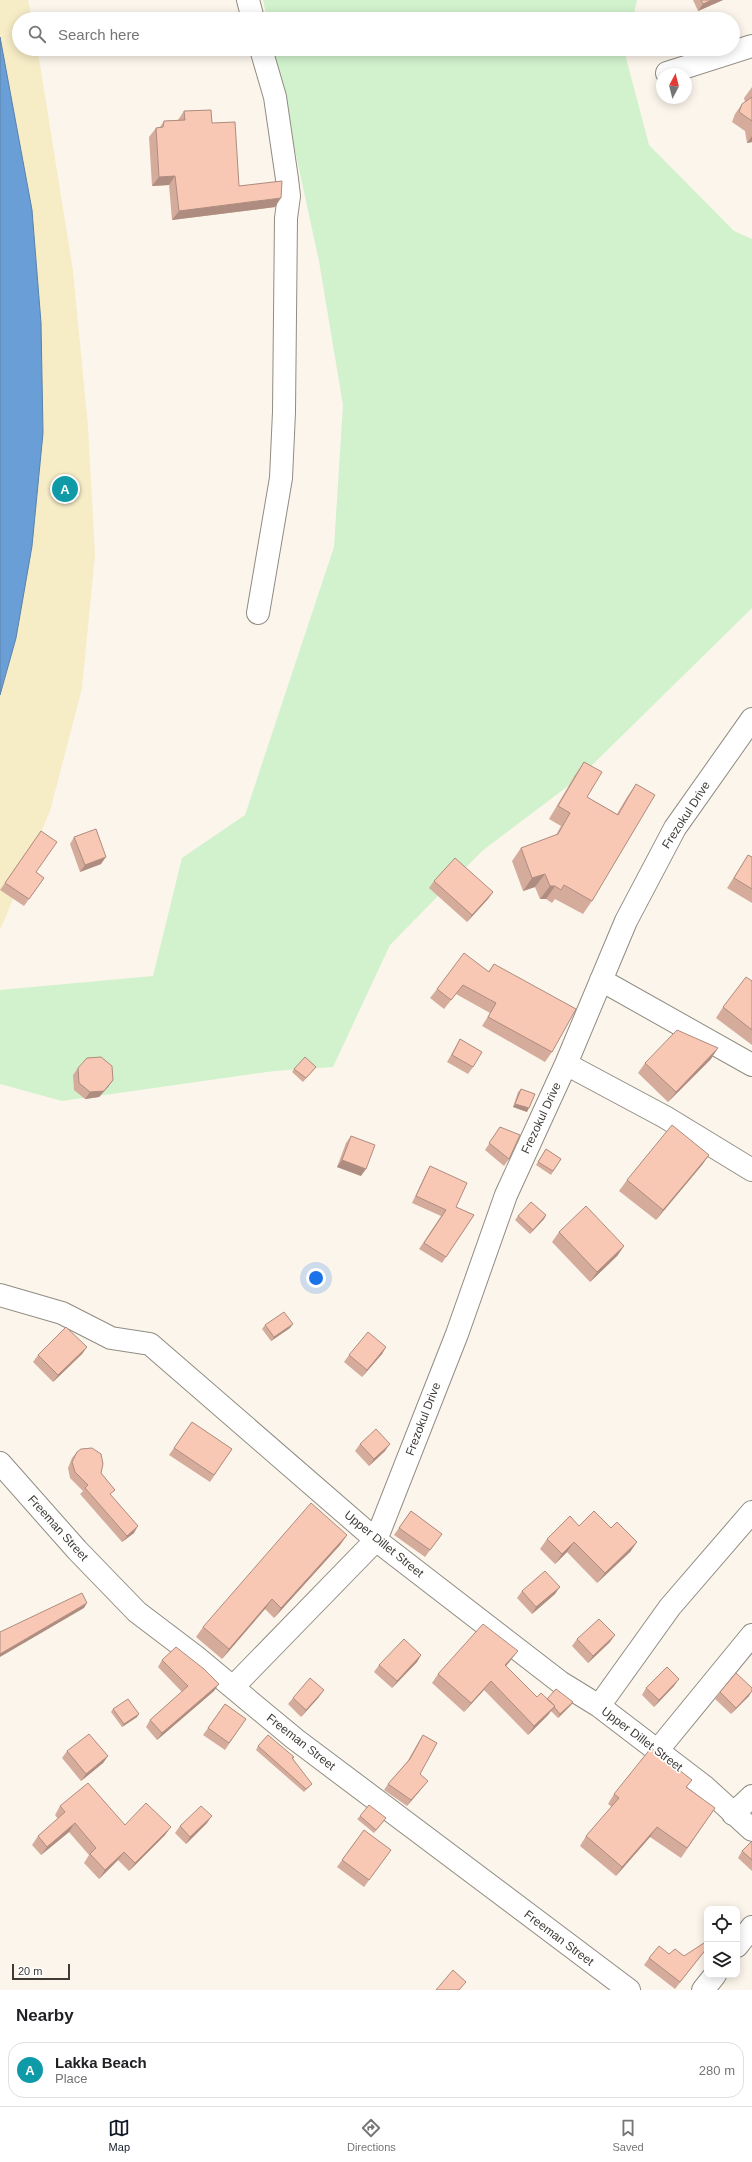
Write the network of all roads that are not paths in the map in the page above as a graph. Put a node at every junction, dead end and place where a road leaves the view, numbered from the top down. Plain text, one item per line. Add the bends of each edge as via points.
1 (248, 0) edge
2 (251, 12) edge
3 (752, 46) edge
4 (740, 50) edge
5 (263, 56) edge
6 (719, 56) edge
7 (680, 68) edge
8 (258, 613) dead end
9 (752, 719) edge
10 (601, 980) junction
11 (566, 1064) junction
12 (752, 1065) edge
13 (752, 1170) edge
14 (0, 1295) edge
15 (0, 1463) edge
16 (752, 1512) edge
17 (376, 1540) junction
18 (752, 1635) edge
19 (233, 1687) junction
20 (599, 1706) junction
21 (657, 1751) junction
22 (752, 1796) edge
23 (734, 1814) junction
24 (752, 1830) edge
25 (752, 1927) edge
26 (740, 1942) edge
27 (713, 1978) edge
28 (629, 1990) edge
29 (703, 1990) edge

1 - 2 street
3 - 4 street
5 - 8 street via 275,97 289,196 286,218 284,412 280,478
6 - 7 street
9 - 10 street, Frezokul Drive via 675,828 626,921
10 - 11 street, Frezokul Drive
10 - 12 street
11 - 13 street via 665,1117
11 - 17 street, Frezokul Drive via 506,1195 456,1334
14 - 17 street, Upper Dillet Street via 62,1313 111,1338 150,1344
15 - 19 street, Freeman Street via 77,1550 137,1612
16 - 20 street via 670,1607
17 - 19 street
17 - 20 street, Upper Dillet Street via 560,1682
18 - 21 street
19 - 28 street, Freeman Street via 301,1744
20 - 21 street, Upper Dillet Street
21 - 23 street, Upper Dillet Street via 705,1787
22 - 23 street
23 - 24 street, Upper Dillet Street
25 - 26 street
27 - 29 street

